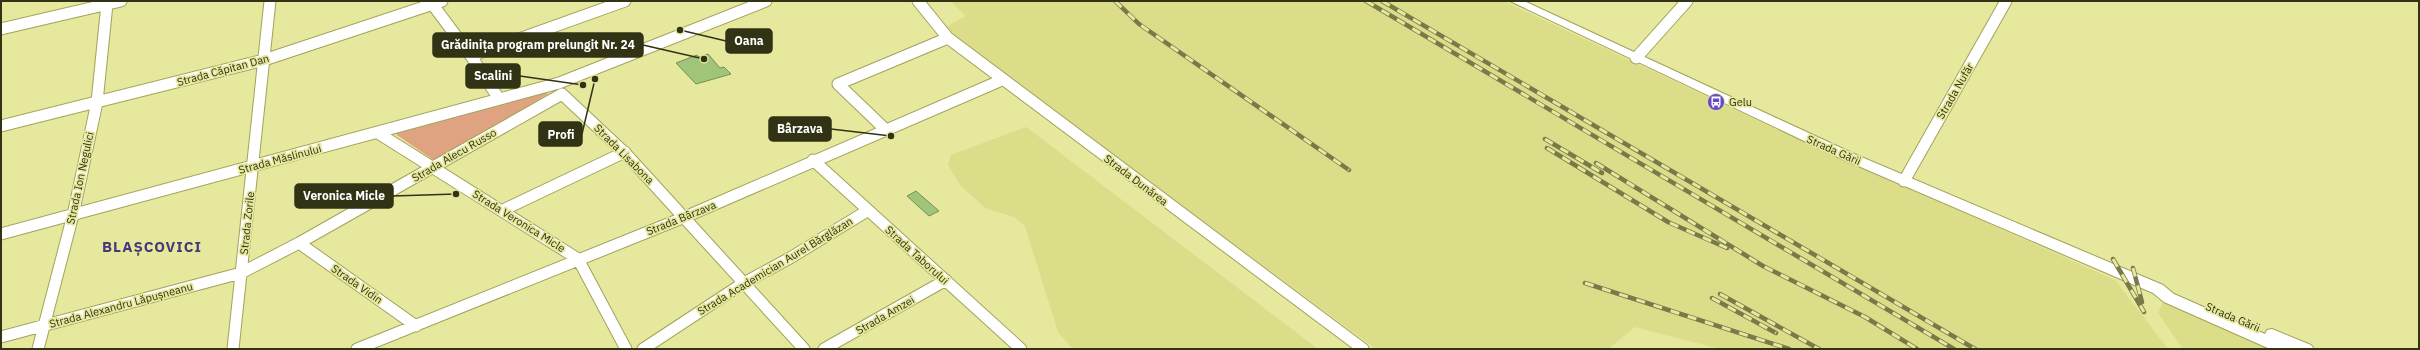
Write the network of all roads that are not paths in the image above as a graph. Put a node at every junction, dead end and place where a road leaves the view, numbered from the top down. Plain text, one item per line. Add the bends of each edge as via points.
1 (121, 1) edge
2 (270, 1) edge
3 (625, 1) edge
4 (766, 1) edge
5 (918, 1) edge
6 (1515, 1) edge
7 (1687, 1) edge
8 (2006, 1) edge
9 (435, 2) edge
10 (108, 3) edge
11 (1, 29) edge
12 (948, 38) junction
13 (472, 56) junction
14 (1636, 58) junction
15 (264, 60) junction
16 (1002, 80) junction
17 (561, 88) junction
18 (498, 99) junction
19 (97, 102) junction
20 (1, 126) edge
21 (887, 131) junction
22 (378, 133) junction
23 (625, 152) junction
24 (814, 160) junction
25 (253, 166) junction
26 (432, 167) junction
27 (1904, 181) junction
28 (503, 210) junction
29 (868, 210) junction
30 (73, 215) junction
31 (685, 217) junction
32 (1, 234) edge
33 (299, 243) junction
34 (578, 259) junction
35 (241, 273) junction
36 (946, 280) junction
37 (742, 284) junction
38 (2158, 289) junction
39 (44, 326) junction
40 (416, 326) junction
41 (1, 337) edge
42 (38, 349) edge
43 (233, 349) edge
44 (357, 349) edge
45 (626, 349) edge
46 (643, 349) edge
47 (804, 349) edge
48 (824, 349) edge
49 (1021, 349) edge
50 (1363, 349) edge
51 (2284, 349) edge
52 (2306, 349) edge

1 - 10 street
2 - 15 street, Strada Zorile
3 - 13 street
4 - 17 street, Strada Măslinului via 603,68
5 - 12 street, Strada Dunărea
6 - 14 main road, Strada Gării
7 - 14 street
8 - 27 street, Strada Nufăr
9 - 13 street
9 - 15 street, Strada Căpitan Dan
10 - 11 street
10 - 19 street, Strada Ion Negulici
12 - 16 street, Strada Dunărea
12 - 21 street via 838,84
13 - 18 street
14 - 27 main road, Strada Gării
15 - 19 street, Strada Căpitan Dan
15 - 25 street, Strada Zorile
16 - 21 street, Strada Bârzava
16 - 50 street, Strada Dunărea
17 - 18 street, Strada Măslinului
17 - 23 street, Strada Lisabona
17 - 26 street, Strada Alecu Russo
18 - 22 street, Strada Măslinului
19 - 20 street, Strada Căpitan Dan
19 - 30 street, Strada Ion Negulici
21 - 24 street, Strada Bârzava
22 - 25 street, Strada Măslinului
22 - 26 street, Strada Veronica Micle
23 - 28 street
23 - 31 street, Strada Lisabona
24 - 29 street, Strada Taborului
24 - 31 street, Strada Bârzava
25 - 30 street, Strada Măslinului
25 - 35 street, Strada Zorile
26 - 28 street, Strada Veronica Micle
26 - 33 street, Strada Alecu Russo
27 - 38 main road, Strada Gării
28 - 34 street, Strada Veronica Micle
29 - 36 street, Strada Taborului
29 - 37 street, Strada Academician Aurel Bărglăzan
30 - 32 street, Strada Măslinului
30 - 39 street, Strada Ion Negulici
31 - 34 street, Strada Bârzava
31 - 37 street, Strada Lisabona
33 - 35 street, Strada Alecu Russo
33 - 40 street, Strada Vidin
34 - 40 street, Strada Bârzava
34 - 45 street
35 - 39 street, Strada Alexandru Lăpușneanu
35 - 43 street, Strada Zorile
36 - 48 street, Strada Amzei
36 - 49 street, Strada Taborului
37 - 46 street, Strada Academician Aurel Bărglăzan
37 - 47 street, Strada Lisabona
38 - 51 main road, Strada Gării via 2169,298
38 - 52 main road, Strada Gării via 2172,291
39 - 41 street, Strada Alexandru Lăpușneanu
39 - 42 street, Strada Ion Negulici
40 - 44 street, Strada Bârzava

